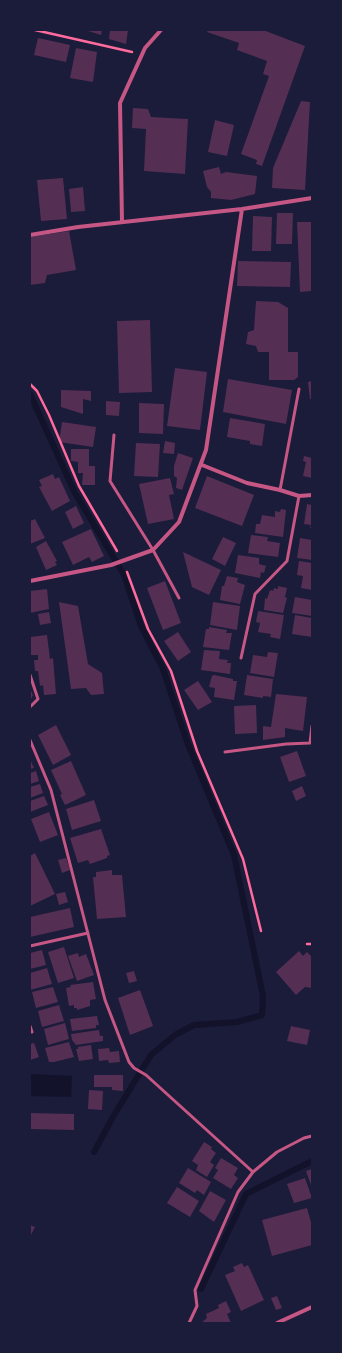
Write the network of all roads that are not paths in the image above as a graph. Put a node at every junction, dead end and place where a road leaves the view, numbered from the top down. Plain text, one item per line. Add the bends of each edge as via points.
1 (161, 30) edge
2 (312, 198) edge
3 (242, 209) junction
4 (122, 222) junction
5 (30, 235) edge
6 (299, 389) dead end
7 (114, 436) dead end
8 (202, 465) junction
9 (280, 490) junction
10 (312, 495) edge
11 (299, 496) junction
12 (153, 550) junction
13 (30, 581) edge
14 (179, 598) dead end
15 (242, 658) dead end
16 (30, 675) edge
17 (30, 707) edge
18 (312, 726) edge
19 (30, 740) edge
20 (225, 752) dead end
21 (88, 933) junction
22 (30, 946) edge
23 (30, 1026) edge
24 (32, 1032) dead end
25 (312, 1136) edge
26 (253, 1172) junction
27 (312, 1307) edge
28 (189, 1323) edge
29 (277, 1323) edge

1 - 4 street via 145,48 120,103
2 - 3 street
3 - 4 street
3 - 8 street
4 - 5 street
6 - 9 lane
7 - 12 lane via 110,481
8 - 9 street via 248,483
8 - 12 street via 179,522
9 - 11 street
10 - 11 street
11 - 15 lane via 287,561 254,594
12 - 13 street via 111,565
12 - 14 lane
16 - 17 lane via 38,699
18 - 20 lane via 310,743
19 - 21 lane via 51,790
21 - 22 lane
21 - 26 lane via 105,1000 129,1062
23 - 24 lane
25 - 26 lane via 277,1152
26 - 28 lane via 238,1192 195,1290 197,1306
27 - 29 street

